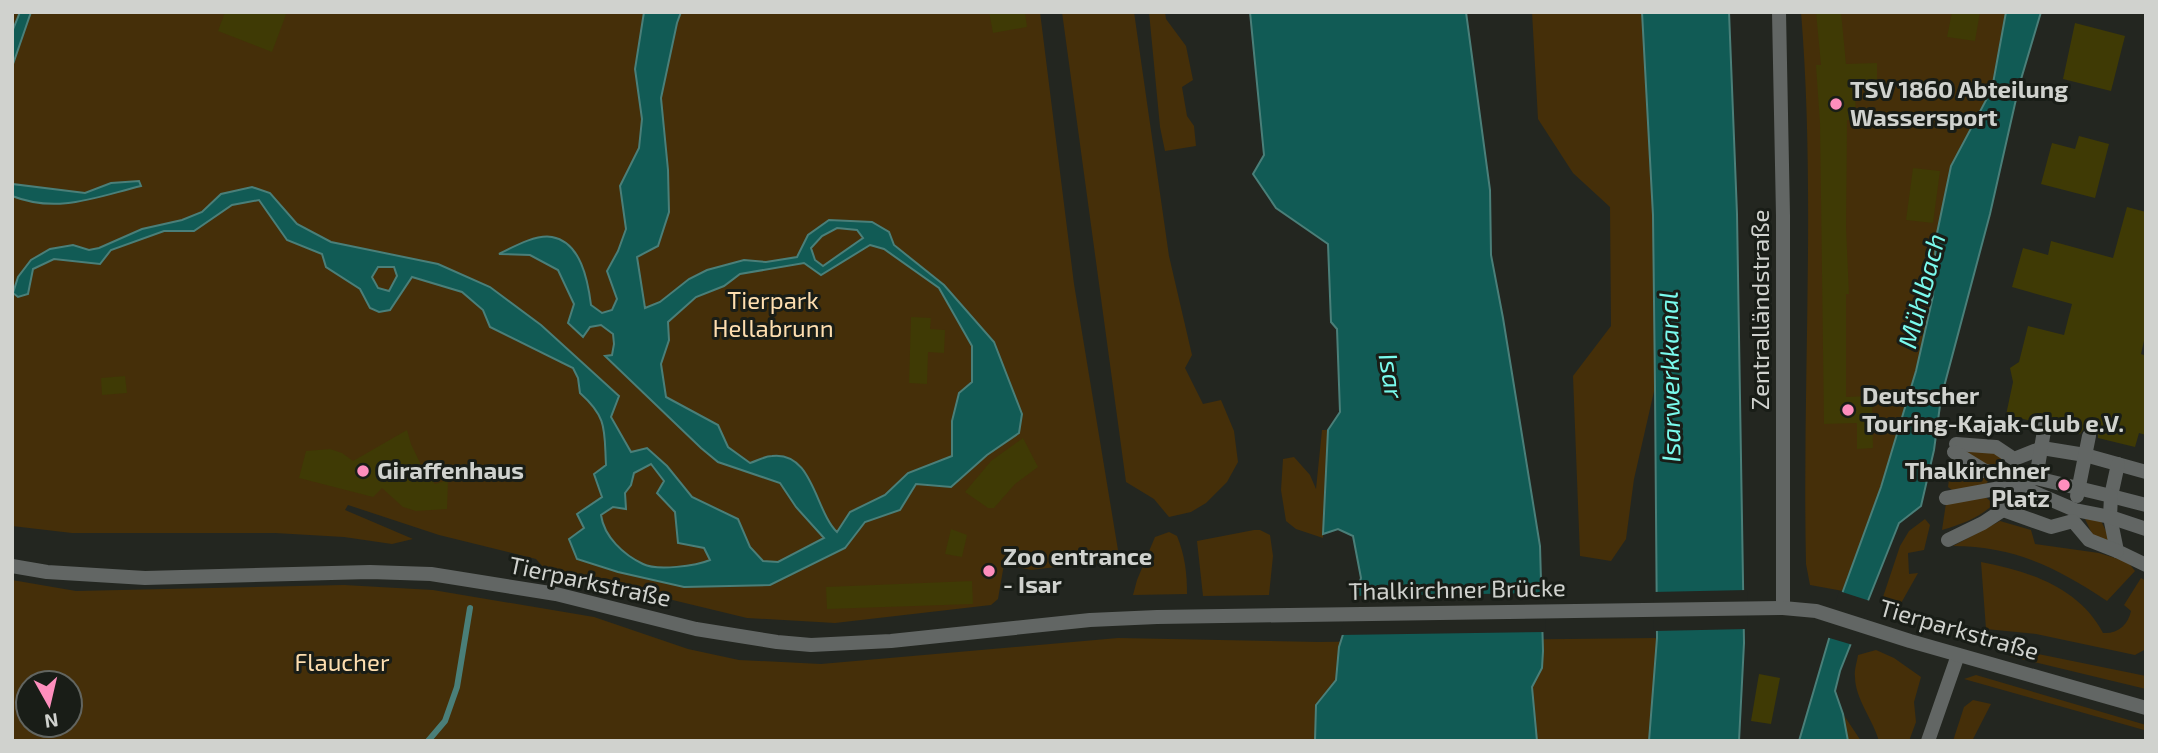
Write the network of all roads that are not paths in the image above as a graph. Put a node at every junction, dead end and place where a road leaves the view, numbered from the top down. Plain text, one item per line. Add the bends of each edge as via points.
1 (1779, 12) edge
2 (2045, 425) dead end
3 (2089, 436) dead end
4 (2042, 447) junction
5 (2085, 455) junction
6 (2014, 459) junction
7 (2118, 464) junction
8 (1996, 472) junction
9 (2146, 472) edge
10 (2036, 478) junction
11 (2010, 486) junction
12 (2079, 488) junction
13 (2111, 496) junction
14 (1946, 498) dead end
15 (2146, 505) edge
16 (2003, 510) junction
17 (2074, 516) junction
18 (2110, 517) junction
19 (2146, 529) edge
20 (1948, 540) dead end
21 (2117, 551) junction
22 (12, 566) edge
23 (2143, 569) edge
24 (1783, 608) junction
25 (1758, 609) joint
26 (1157, 617) joint
27 (1958, 655) junction
28 (2146, 708) edge
29 (1928, 741) edge

1 - 24 street, Zentralländstraße
2 - 4 street
3 - 5 street
4 - 5 street
4 - 6 street
4 - 10 street
5 - 7 street
5 - 12 street
6 - 8 street
6 - 8 street via 1996,447 1955,448 1985,471
7 - 9 street
7 - 13 street
8 - 11 street
10 - 11 street
10 - 12 street
11 - 14 street
11 - 16 street
11 - 17 street
12 - 13 street
12 - 17 street
13 - 15 street
13 - 18 street
16 - 17 street via 2052,527
16 - 20 street
17 - 18 street
17 - 21 street via 2089,540
18 - 19 street
18 - 21 street
21 - 23 street
22 - 26 street, Tierparkstraße via 145,578 431,574 556,594 696,629 811,645
24 - 25 street, Tierparkstraße
24 - 27 street, Tierparkstraße via 1816,611
25 - 26 street, Thalkirchner Brücke
27 - 28 street, Tierparkstraße
27 - 29 street

